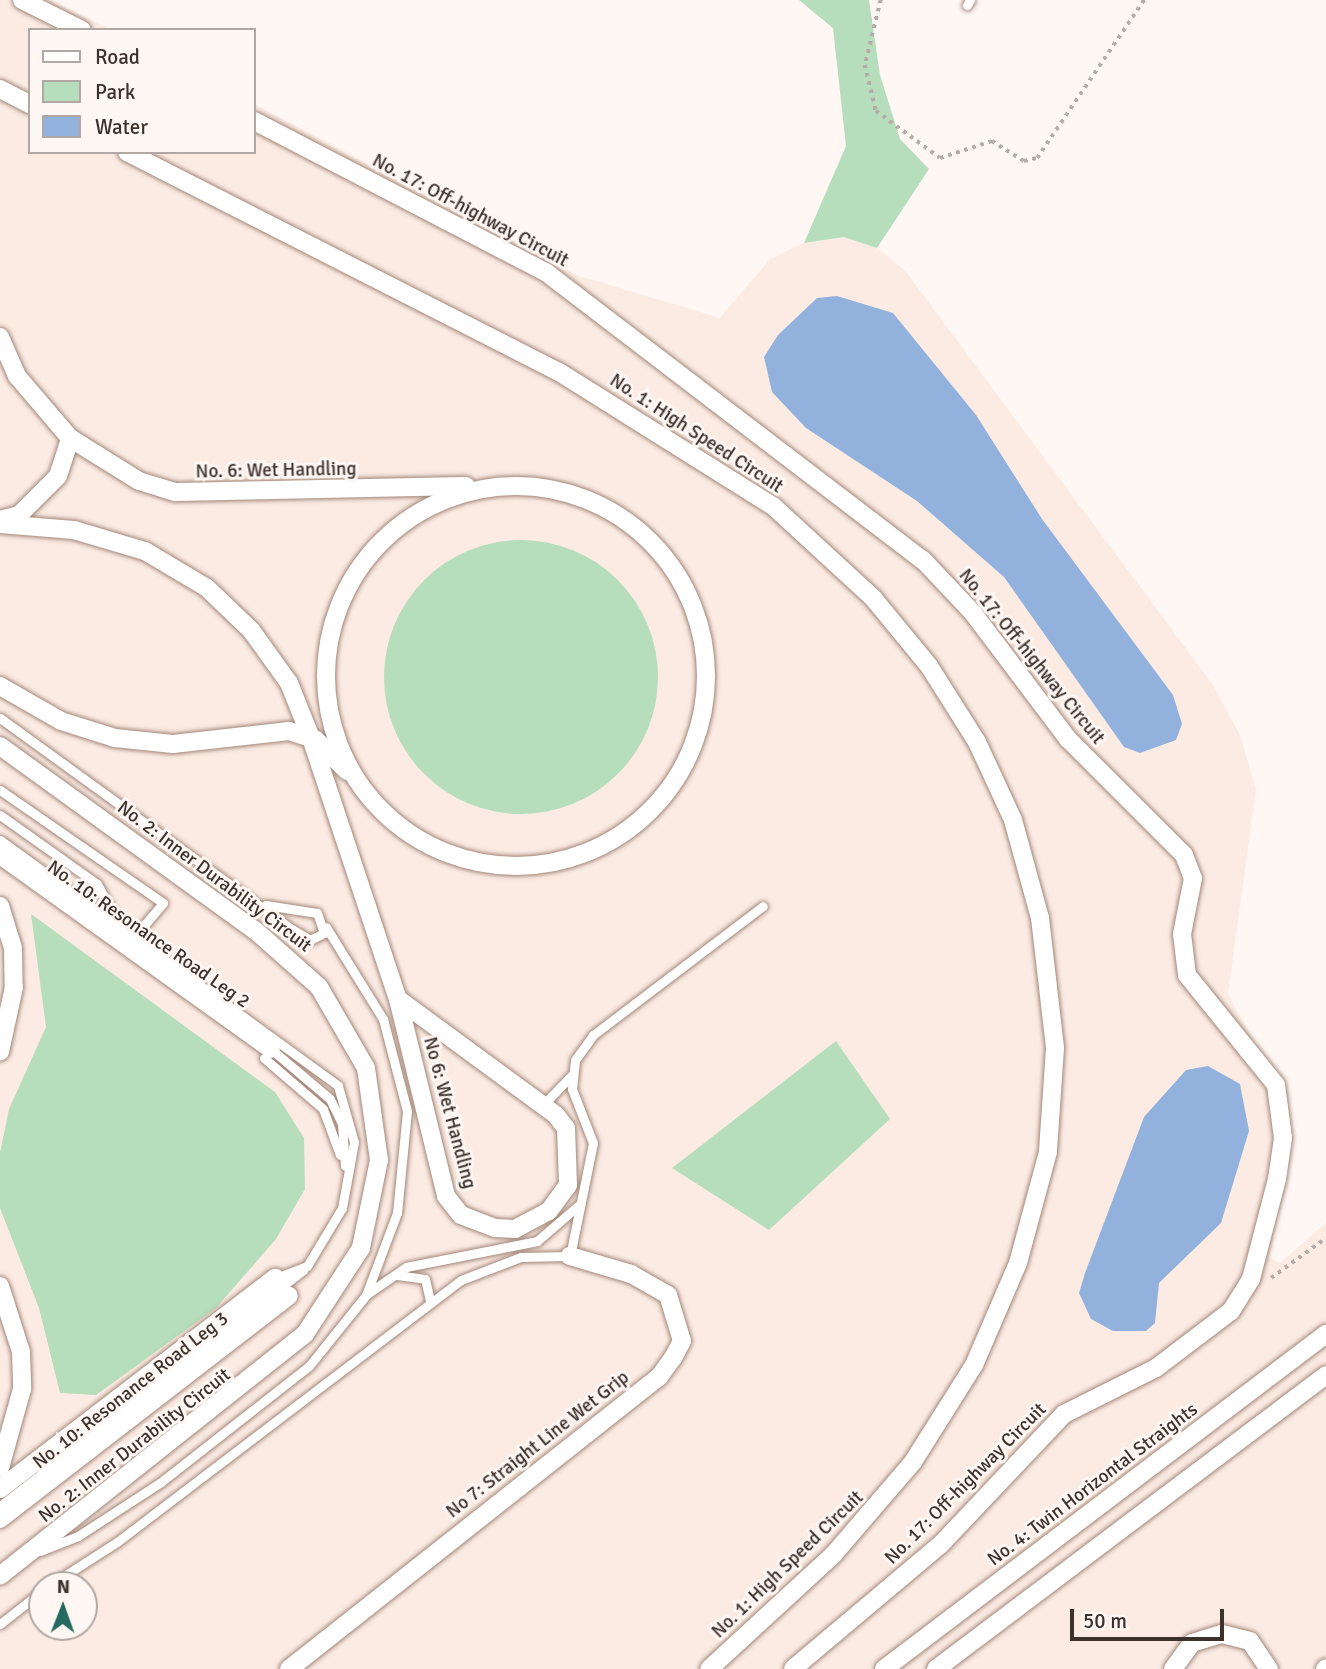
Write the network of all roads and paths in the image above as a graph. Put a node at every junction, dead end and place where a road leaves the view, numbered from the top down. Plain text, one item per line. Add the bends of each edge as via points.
1 (22, 0) edge
2 (881, 0) edge
3 (1144, 0) edge
4 (78, 28) edge
5 (0, 89) edge
6 (28, 103) edge
7 (256, 122) edge
8 (131, 154) edge
9 (0, 337) edge
10 (70, 439) junction
11 (496, 485) junction
12 (0, 522) edge
13 (0, 686) edge
14 (0, 718) edge
15 (312, 738) junction
16 (0, 746) edge
17 (352, 775) junction
18 (0, 790) edge
19 (0, 815) edge
20 (0, 840) edge
21 (0, 855) edge
22 (0, 870) edge
23 (266, 905) junction
24 (0, 906) edge
25 (763, 906) dead end
26 (326, 927) junction
27 (121, 928) junction
28 (134, 937) junction
29 (398, 999) junction
30 (0, 1052) edge
31 (267, 1053) junction
32 (571, 1076) junction
33 (543, 1105) junction
34 (345, 1175) junction
35 (580, 1203) junction
36 (1326, 1238) edge
37 (570, 1256) junction
38 (307, 1266) junction
39 (395, 1275) junction
40 (275, 1278) joint
41 (1251, 1279) junction
42 (0, 1286) edge
43 (366, 1295) junction
44 (289, 1296) joint
45 (430, 1300) junction
46 (1326, 1334) edge
47 (1326, 1375) edge
48 (0, 1468) edge
49 (0, 1489) edge
50 (0, 1506) edge
51 (0, 1519) edge
52 (26, 1557) junction
53 (72, 1571) edge
54 (0, 1576) edge
55 (28, 1602) edge
56 (0, 1624) edge
57 (289, 1669) edge
58 (709, 1669) edge
59 (793, 1669) edge
60 (884, 1669) edge
61 (936, 1669) edge
62 (1173, 1669) edge
63 (1269, 1669) edge

1 - 4 street
2 - 3 path via 865,65 876,111 940,158 992,142 1024,161 1037,158
5 - 6 street
7 - 41 street, No. 17: Off-highway Circuit via 547,273 923,560 1068,738 1171,836 1193,878 1182,934 1187,975 1198,996 1262,1062 1282,1112 1277,1180
8 - 58 street, No. 1: High Speed Circuit via 559,372 772,506 873,598 929,666 976,742 1013,820 1040,918 1055,1048 1048,1152 1018,1263 974,1365 914,1462 833,1555
9 - 10 street, No. 6: Wet Handling via 17,376
10 - 11 street, No. 6: Wet Handling via 139,481 175,492
10 - 12 street via 58,476 19,514
11 - 17 street via 432,503 389,534 341,597 325,662 330,720
11 - 17 street via 575,495 624,517 671,563 700,623 707,689 691,753 659,803 613,840 558,862 534,864 499,866 441,852 391,820
12 - 15 street via 74,530 145,551 207,588 251,630 289,683
13 - 15 street via 61,721 115,738 173,744 289,731
14 - 23 lane
15 - 17 street
15 - 29 street, No 6: Wet Handling
16 - 52 street, No. 2: Inner Durability Circuit via 256,931 319,987 366,1068 379,1160 361,1248 305,1334
18 - 28 lane via 163,903
19 - 27 lane via 97,884
20 - 27 lane
21 - 31 street, No. 10: Resonance Road Leg 2
22 - 31 street
23 - 26 lane via 310,910
23 - 26 lane via 310,940 318,939
24 - 30 street via 13,948 14,987
25 - 32 lane via 593,1035
26 - 43 lane via 383,1020 407,1111 397,1213
27 - 28 lane
28 - 34 lane via 338,1086 354,1142
29 - 33 street, No 6: Wet Handling
29 - 33 street, No 6: Wet Handling via 446,1196 461,1214 515,1229 561,1198 570,1148 566,1128
31 - 34 lane via 323,1109
32 - 33 lane
32 - 35 lane via 593,1143
34 - 38 lane via 331,1235
35 - 37 lane
35 - 39 lane via 537,1241 428,1261
36 - 41 path via 1287,1270
37 - 45 lane via 501,1262
37 - 57 street, No 7: Straight Line Wet Grip via 631,1274 668,1296 682,1341 673,1358 659,1377
38 - 40 lane
38 - 44 lane
38 - 50 lane
39 - 43 lane
39 - 45 lane via 425,1279
40 - 49 street
41 - 59 street, No. 17: Off-highway Circuit via 1231,1311 1199,1340 1056,1422 940,1545
42 - 48 street via 21,1352 22,1389
43 - 52 lane via 309,1366 162,1482 78,1536
44 - 51 street, No. 10: Resonance Road Leg 3
45 - 53 lane via 117,1542
46 - 60 street, No. 4: Twin Horizontal Straights
47 - 61 street
52 - 54 street, No. 2: Inner Durability Circuit
55 - 56 lane
62 - 63 street via 1192,1643 1222,1634 1250,1641

